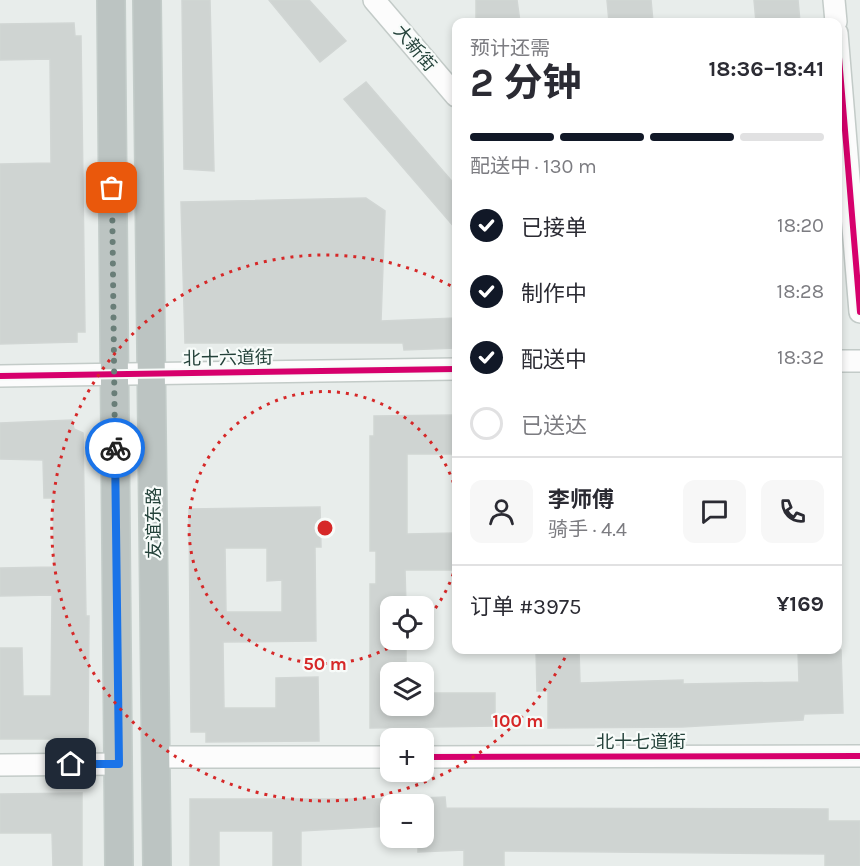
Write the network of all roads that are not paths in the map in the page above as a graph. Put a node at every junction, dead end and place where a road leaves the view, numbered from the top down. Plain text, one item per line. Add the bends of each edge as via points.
1 (111, 0) edge
2 (147, 0) edge
3 (374, 0) edge
4 (834, 0) edge
5 (836, 18) edge
6 (452, 91) edge
7 (842, 94) edge
8 (860, 312) edge
9 (842, 361) edge
10 (860, 361) edge
11 (452, 369) edge
12 (153, 375) junction
13 (0, 376) edge
14 (114, 376) junction
15 (860, 756) edge
16 (155, 757) junction
17 (380, 757) edge
18 (434, 757) edge
19 (119, 764) junction
20 (0, 765) edge
21 (119, 866) edge
22 (157, 866) edge

1 - 14 highway
2 - 12 highway, 友谊东路
3 - 6 street, 大新街
4 - 5 street
7 - 8 street
9 - 10 street
11 - 12 street, 北十六道街
12 - 14 street, 北十六道街
12 - 16 highway, 友谊东路
13 - 14 street, 北十六道街
14 - 19 highway
15 - 18 street, 北十七道街
16 - 17 street
16 - 22 highway, 友谊东路
19 - 20 street
19 - 21 highway

